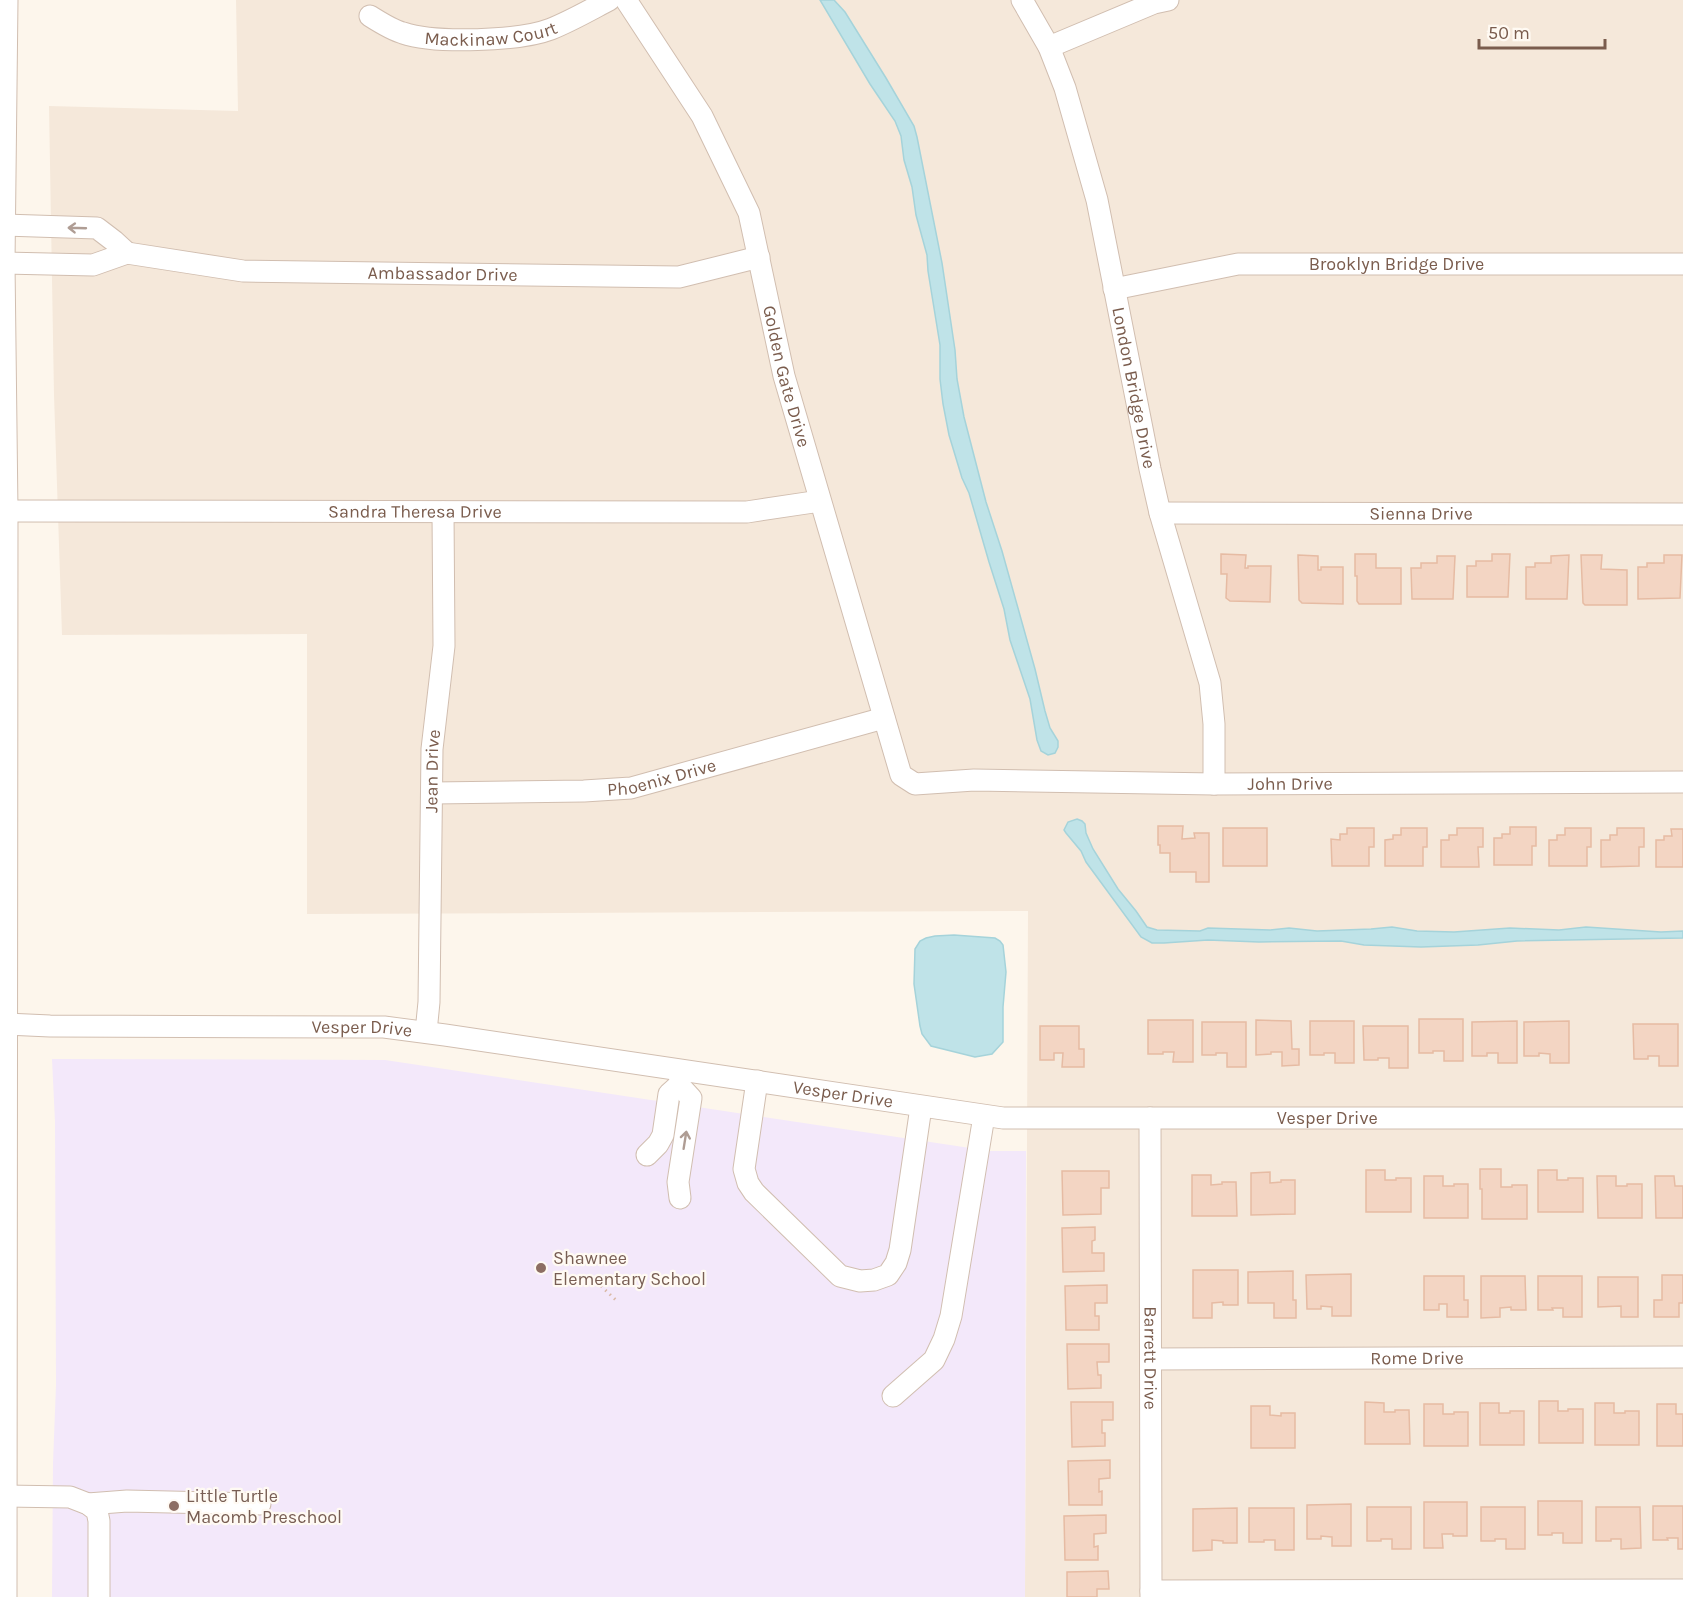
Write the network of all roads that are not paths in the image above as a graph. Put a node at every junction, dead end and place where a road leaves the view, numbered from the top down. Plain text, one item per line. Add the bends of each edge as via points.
1 (7, 0) edge
2 (609, 0) edge
3 (626, 0) edge
4 (1022, 0) edge
5 (1168, 0) edge
6 (370, 16) dead end
7 (1049, 47) junction
8 (4, 225) junction
9 (127, 253) junction
10 (759, 257) junction
11 (4, 263) junction
12 (1683, 264) edge
13 (1114, 289) junction
14 (820, 501) junction
15 (8, 511) junction
16 (443, 512) junction
17 (1160, 513) junction
18 (1683, 514) edge
19 (884, 718) junction
20 (3, 769) edge
21 (901, 775) joint
22 (1683, 782) edge
23 (1214, 784) junction
24 (3, 793) edge
25 (433, 793) junction
26 (6, 1024) junction
27 (426, 1032) junction
28 (680, 1078) junction
29 (757, 1081) junction
30 (921, 1107) junction
31 (984, 1116) junction
32 (1150, 1118) junction
33 (1683, 1118) edge
34 (647, 1155) dead end
35 (680, 1198) dead end
36 (1683, 1357) edge
37 (1151, 1359) junction
38 (893, 1396) dead end
39 (5, 1496) junction
40 (87, 1504) junction
41 (260, 1504) dead end
42 (1683, 1590) edge
43 (1151, 1594) edge
44 (6, 1597) edge
45 (99, 1597) edge

1 - 8 street
2 - 6 street, Mackinaw Court via 549,29 514,38 422,37 404,34
3 - 10 street, Golden Gate Drive via 702,116 749,213
4 - 7 street, London Bridge Drive
5 - 7 street
7 - 13 street, London Bridge Drive via 1097,200
9 -> 8 street via 97,228
8 - 11 street
9 - 10 street, Ambassador Drive via 243,271 679,277
9 - 11 street, Ambassador Drive via 93,265
10 - 14 street, Golden Gate Drive via 784,376
11 - 15 street
12 - 13 street, Brooklyn Bridge Drive via 1238,264
13 - 17 street, London Bridge Drive
14 - 16 street, Sandra Theresa Drive via 747,512
14 - 19 street, Golden Gate Drive
15 - 16 street, Sandra Theresa Drive
15 - 20 street
16 - 25 street, Jean Drive via 444,646 432,749
17 - 18 street, Sienna Drive
17 - 23 street, London Bridge Drive via 1210,683
19 - 21 street, Golden Gate Drive
19 - 25 street, Phoenix Drive via 632,788
20 - 24 street
21 - 23 street, John Drive via 915,784 974,780
22 - 23 street, John Drive
24 - 26 street
25 - 27 street, Jean Drive
26 - 27 street, Vesper Drive via 363,1027
26 - 39 street
27 - 28 street, Vesper Drive
28 - 29 street, Vesper Drive
28 - 34 street via 669,1094 663,1135
35 -> 28 street via 678,1182 691,1098
29 - 30 street, Vesper Drive
29 - 30 street via 744,1169 748,1183 840,1276 860,1281 888,1275 896,1263
30 - 31 street, Vesper Drive
31 - 32 street, Vesper Drive
31 - 38 street via 944,1339 933,1360
32 - 33 street, Vesper Drive
32 - 37 street, Barrett Drive
36 - 37 street, Rome Drive
37 - 43 street, Barrett Drive
39 - 40 street via 70,1497
39 - 44 street
40 - 41 street
40 - 45 street via 97,1510 99,1521
42 - 43 street

